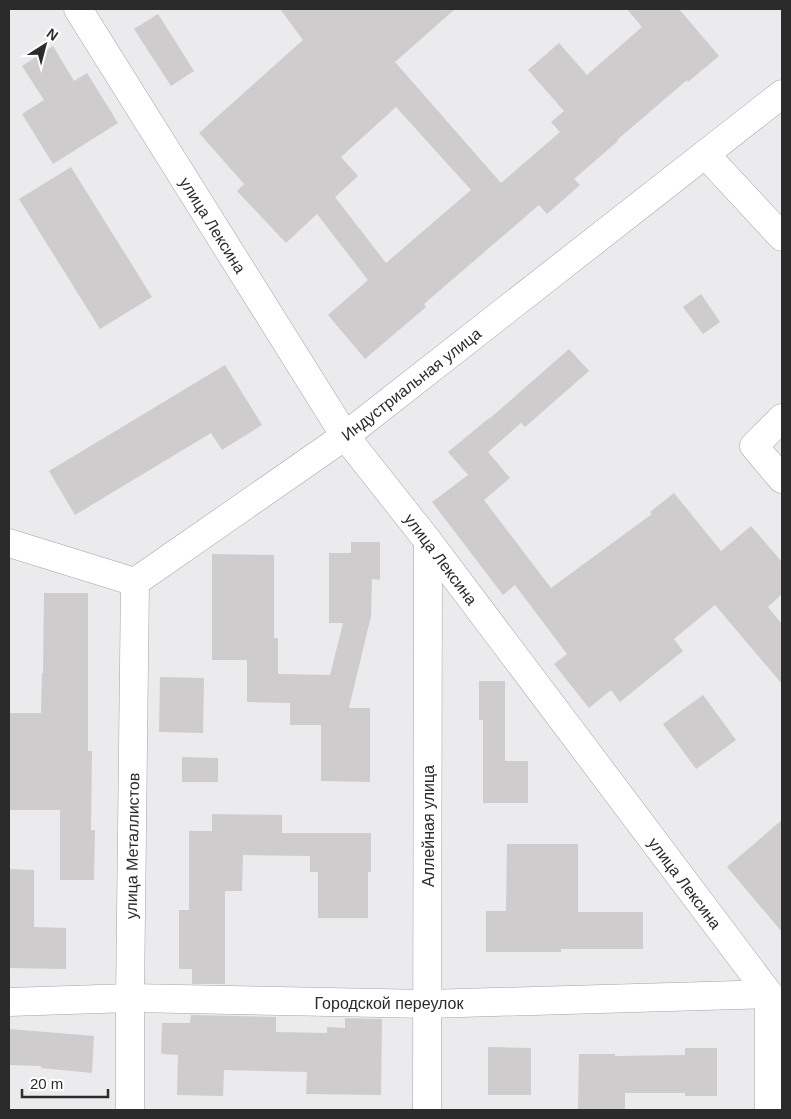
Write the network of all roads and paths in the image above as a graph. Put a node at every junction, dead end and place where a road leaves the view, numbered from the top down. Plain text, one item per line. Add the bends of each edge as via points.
1 (78, 9) edge
2 (782, 94) edge
3 (705, 154) junction
4 (782, 237) edge
5 (782, 418) edge
6 (345, 436) junction
7 (782, 479) edge
8 (428, 541) junction
9 (9, 543) edge
10 (135, 582) junction
11 (768, 994) junction
12 (130, 998) junction
13 (9, 1002) edge
14 (428, 1004) junction
15 (130, 1110) edge
16 (427, 1110) edge
17 (769, 1110) edge

1 - 6 street, улица Лексина
2 - 3 street, Индустриальная улица
3 - 4 street
3 - 6 street, Индустриальная улица
5 - 7 street via 754,446
6 - 8 street, улица Лексина
6 - 10 street, Индустриальная улица
8 - 11 street, улица Лексина
8 - 14 street, Аллейная улица
9 - 10 street
10 - 12 street, улица Металлистов
11 - 14 street, Городской переулок
11 - 17 street
12 - 13 street, Городской переулок
12 - 14 street, Городской переулок
12 - 15 street, улица Металлистов
14 - 16 street, Аллейная улица

